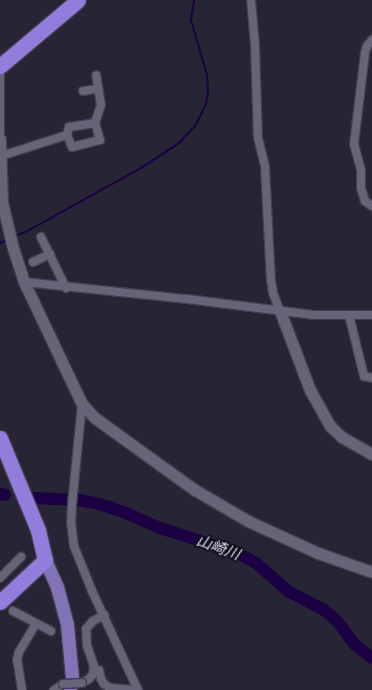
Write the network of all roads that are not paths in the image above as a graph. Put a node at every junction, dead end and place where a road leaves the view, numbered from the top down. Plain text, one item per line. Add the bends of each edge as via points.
1 (78, 0) edge
2 (251, 0) edge
3 (372, 40) edge
4 (0, 66) edge
5 (0, 74) edge
6 (96, 75) dead end
7 (98, 89) junction
8 (83, 91) dead end
9 (95, 123) junction
10 (0, 127) edge
11 (67, 135) junction
12 (0, 139) edge
13 (1, 156) edge
14 (1, 197) edge
15 (372, 206) edge
16 (41, 237) dead end
17 (50, 254) junction
18 (33, 262) dead end
19 (24, 282) junction
20 (66, 288) junction
21 (280, 311) junction
22 (349, 315) junction
23 (372, 315) edge
24 (372, 378) edge
25 (82, 404) junction
26 (0, 438) edge
27 (372, 454) edge
28 (0, 462) edge
29 (21, 557) dead end
30 (45, 560) junction
31 (372, 572) edge
32 (0, 578) edge
33 (0, 602) edge
34 (13, 611) dead end
35 (104, 615) junction
36 (36, 624) junction
37 (51, 631) dead end
38 (99, 670) dead end
39 (67, 687) edge
40 (22, 690) edge
41 (54, 690) edge
42 (138, 690) edge

1 - 4 highway
2 - 21 street via 258,138 265,166 271,280
3 - 15 street via 365,53 354,144 361,170 361,188 365,201
5 - 10 street
6 - 7 street
7 - 8 street
7 - 9 street via 101,105
9 - 11 street via 69,127
9 - 11 street via 100,140 72,147
10 - 12 street
11 - 13 street
12 - 13 street
13 - 14 street
14 - 19 street
16 - 17 street
17 - 18 street
17 - 20 street
19 - 20 street
19 - 25 street
20 - 21 street
21 - 22 street via 314,315
21 - 27 street via 310,390 330,426 342,437
22 - 23 street
22 - 24 street via 364,376
25 - 31 street via 95,418 196,490 248,521 318,553
25 - 35 street via 72,505 72,537 79,560
26 - 30 highway via 38,530
28 - 30 highway via 28,528
29 - 32 street
30 - 33 highway
30 - 39 main road via 57,587 67,625 72,677
34 - 36 street
35 - 39 street, bridge via 92,621 86,630 87,646 94,666 93,674 82,683
35 - 42 street
36 - 37 street
36 - 40 street via 17,660
38 - 42 street via 104,684 110,688
39 - 41 street

